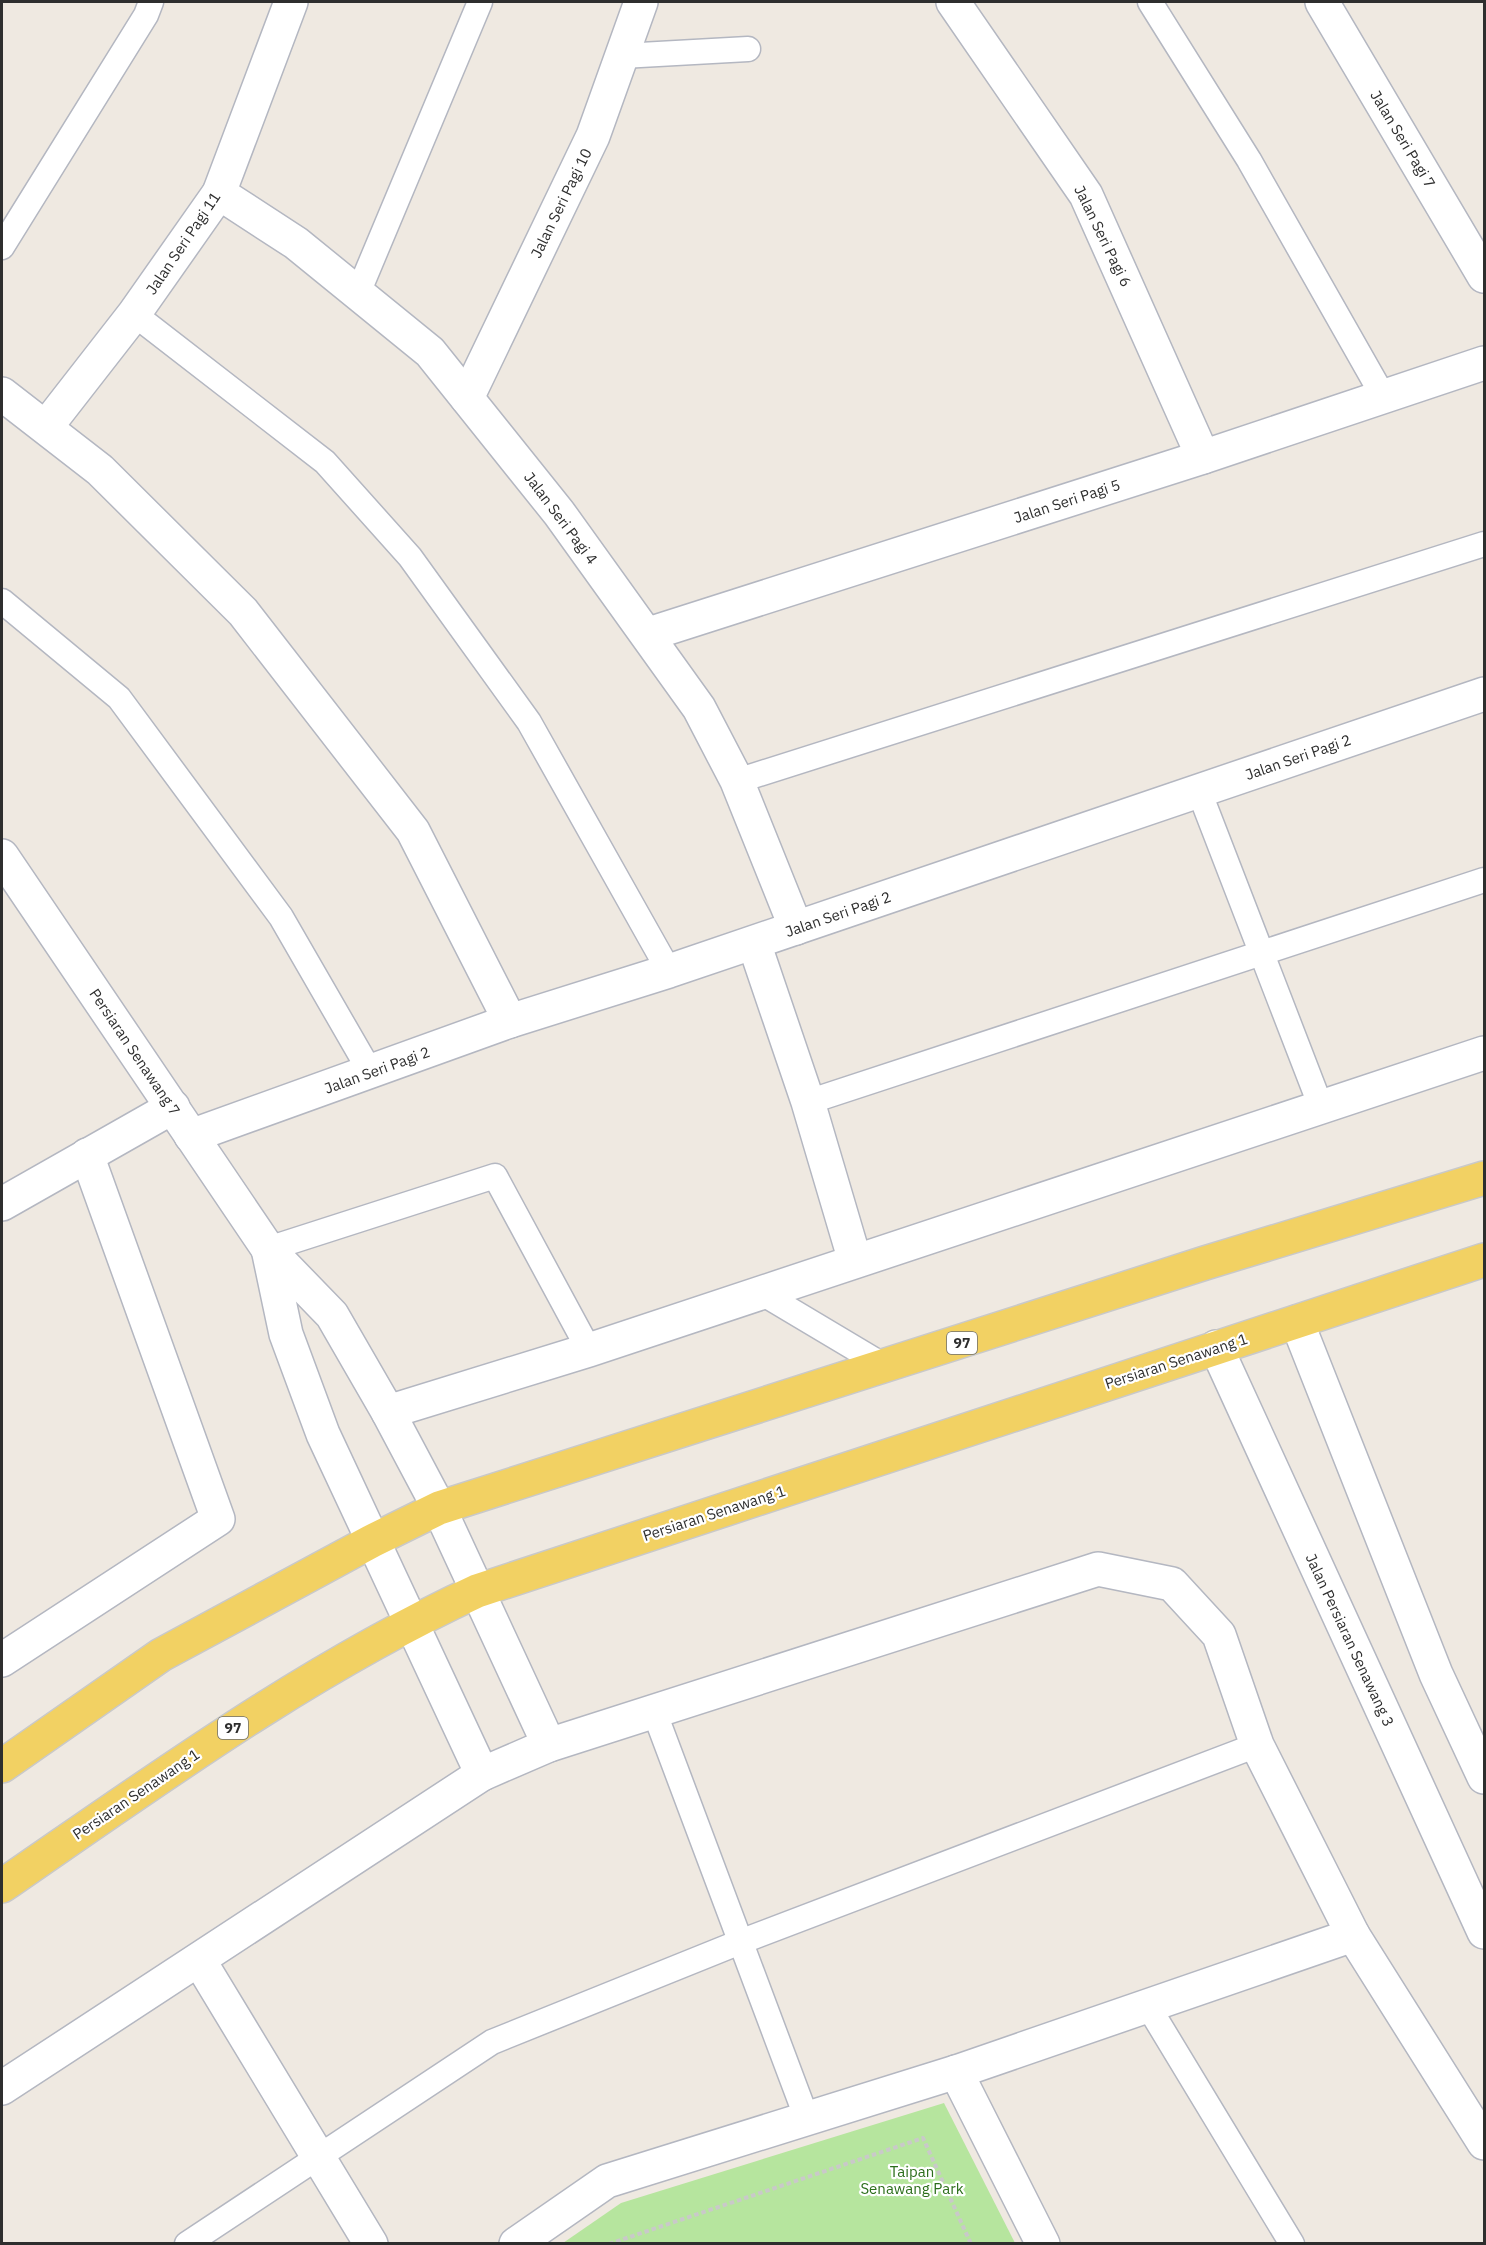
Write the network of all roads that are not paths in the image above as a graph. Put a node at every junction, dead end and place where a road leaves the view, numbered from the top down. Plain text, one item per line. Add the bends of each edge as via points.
1 (151, 2) edge
2 (291, 2) edge
3 (480, 2) edge
4 (641, 2) edge
5 (953, 2) edge
6 (1150, 2) edge
7 (1322, 2) edge
8 (748, 49) dead end
9 (622, 56) junction
10 (219, 193) junction
11 (2, 247) edge
12 (1485, 276) edge
13 (358, 293) junction
14 (134, 314) junction
15 (1485, 363) edge
16 (2, 394) edge
17 (1383, 396) junction
18 (467, 398) junction
19 (46, 427) junction
20 (1203, 457) junction
21 (1485, 544) edge
22 (2, 601) edge
23 (649, 634) junction
24 (1485, 694) edge
25 (737, 781) junction
26 (1199, 791) junction
27 (2, 856) edge
28 (1485, 880) edge
29 (796, 928) junction
30 (754, 942) junction
31 (1263, 952) junction
32 (669, 971) junction
33 (510, 1021) junction
34 (1485, 1053) edge
35 (371, 1073) junction
36 (808, 1102) junction
37 (173, 1107) junction
38 (1321, 1107) junction
39 (191, 1136) junction
40 (87, 1155) junction
41 (1485, 1178) edge
42 (6, 1195) edge
43 (268, 1249) junction
44 (1485, 1260) edge
45 (855, 1261) junction
46 (762, 1293) junction
47 (1296, 1322) junction
48 (1216, 1347) junction
49 (589, 1350) junction
50 (886, 1367) junction
51 (388, 1412) junction
52 (439, 1508) junction
53 (372, 1541) junction
54 (477, 1591) junction
55 (412, 1621) junction
56 (2, 1660) edge
57 (654, 1711) junction
58 (549, 1745) junction
59 (1257, 1745) junction
60 (2, 1766) edge
61 (482, 1774) junction
62 (1485, 1777) edge
63 (2, 1886) edge
64 (1485, 1932) edge
65 (1353, 1935) junction
66 (740, 1942) junction
67 (199, 1960) junction
68 (1148, 2006) junction
69 (956, 2072) junction
70 (2, 2088) edge
71 (807, 2119) junction
72 (1485, 2143) edge
73 (318, 2156) junction
74 (187, 2244) edge
75 (371, 2244) edge
76 (516, 2244) edge
77 (1043, 2244) edge
78 (1292, 2244) edge

1 - 11 lane
2 - 10 street, Jalan Seri Pagi 11
3 - 13 lane
4 - 9 street, Jalan Seri Pagi 10
5 - 20 street, Jalan Seri Pagi 6 via 1086,195
6 - 17 lane via 1249,160
7 - 12 street, Jalan Seri Pagi 7
8 - 9 lane
9 - 18 street, Jalan Seri Pagi 10 via 593,136
10 - 13 street, Jalan Seri Pagi 4 via 296,243
10 - 14 street, Jalan Seri Pagi 11
13 - 18 street, Jalan Seri Pagi 4 via 430,352
14 - 19 street, Jalan Seri Pagi 11
14 - 32 lane via 325,462 410,557 529,723
15 - 17 street, Jalan Seri Pagi 5
16 - 19 street
17 - 20 street, Jalan Seri Pagi 5
18 - 23 street, Jalan Seri Pagi 4
19 - 33 street via 100,470 250,621 413,831
20 - 23 street, Jalan Seri Pagi 5
21 - 25 lane
22 - 35 lane via 119,698 281,917
23 - 25 street, Jalan Seri Pagi 4 via 699,708
24 - 26 street, Jalan Seri Pagi 2
25 - 29 street, Jalan Seri Pagi 4
26 - 29 street, Jalan Seri Pagi 2
26 - 31 lane
27 - 37 street, Persiaran Senawang 7
28 - 31 lane
29 - 30 street, Jalan Seri Pagi 2
30 - 32 street, Jalan Seri Pagi 2
30 - 36 street
31 - 36 lane
31 - 38 lane
32 - 33 street, Jalan Seri Pagi 2
33 - 35 street, Jalan Seri Pagi 2
34 - 38 street
35 - 39 street, Jalan Seri Pagi 2
36 - 45 street
37 - 39 street, Persiaran Senawang 7
37 - 40 street
38 - 45 street
39 - 43 street, Persiaran Senawang 7
40 - 42 street
40 - 56 street via 218,1519
41 - 50 main road, 97 via 1205,1263
43 - 49 lane via 495,1176
43 - 51 street via 332,1315
43 - 53 street via 286,1335 324,1434
44 - 47 main road, Persiaran Senawang 1 / 97
45 - 46 street
46 - 49 street
46 - 50 lane
47 - 48 main road, Persiaran Senawang 1 / 97
47 - 62 street via 1436,1674
48 - 54 main road, Persiaran Senawang 1 / 97
48 - 64 street, Jalan Persiaran Senawang 3
49 - 51 street
50 - 52 main road, 97
51 - 52 street
52 - 53 main road, 97
52 - 54 street
53 - 55 street
53 - 60 main road, 97 via 161,1655
54 - 55 main road, Persiaran Senawang 1 / 97
54 - 58 street
55 - 61 street
55 - 63 main road, Persiaran Senawang 1 / 97 via 277,1698
57 - 58 street
57 - 59 street via 1098,1569 1172,1584 1219,1635
57 - 66 lane
58 - 61 street
59 - 65 street
59 - 66 lane
61 - 67 street
65 - 68 street
65 - 72 street
66 - 71 lane
66 - 73 lane via 492,2042
67 - 70 street
67 - 73 street
68 - 69 street
68 - 78 lane
69 - 71 street
69 - 77 street
71 - 76 street via 607,2181
73 - 74 lane
73 - 75 street

